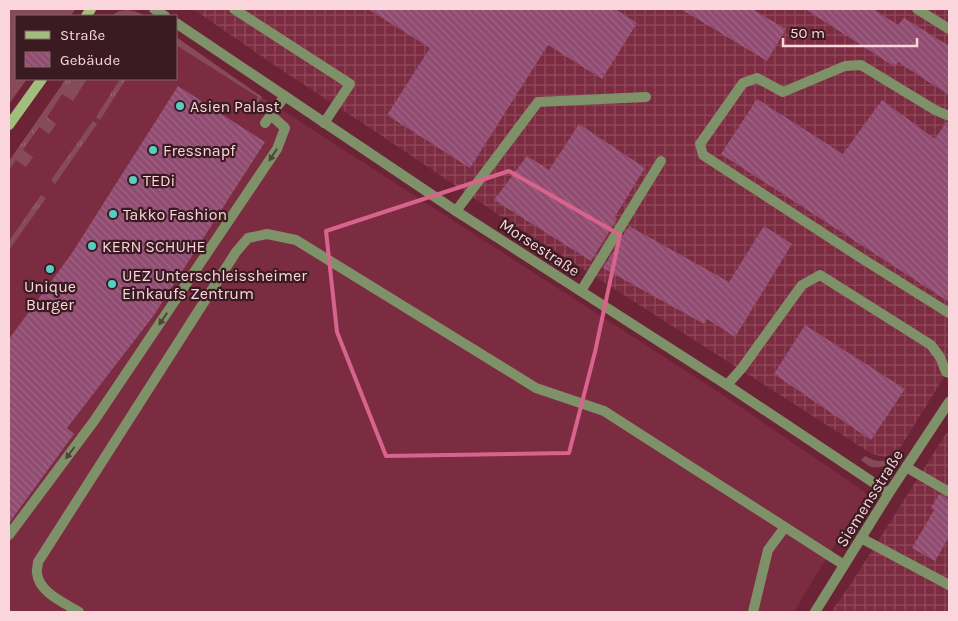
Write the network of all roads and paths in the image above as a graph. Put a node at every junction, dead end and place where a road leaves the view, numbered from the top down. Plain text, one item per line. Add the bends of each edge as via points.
1 (234, 9) edge
2 (917, 9) edge
3 (178, 25) edge
4 (949, 29) edge
5 (41, 80) edge
6 (285, 96) junction
7 (646, 97) dead end
8 (949, 116) edge
9 (324, 123) junction
10 (9, 125) edge
11 (661, 161) dead end
12 (456, 211) junction
13 (581, 292) junction
14 (949, 313) edge
15 (949, 374) edge
16 (727, 385) junction
17 (949, 402) edge
18 (906, 467) junction
19 (949, 492) edge
20 (889, 493) junction
21 (784, 527) junction
22 (9, 535) edge
23 (861, 538) junction
24 (844, 565) junction
25 (949, 585) edge
26 (79, 612) edge
27 (752, 612) edge
28 (815, 612) edge

1 - 9 street via 350,84
2 - 4 street
3 - 6 street, Morsestraße
5 - 10 main road
6 - 9 street, Morsestraße
6 -> 22 street via 268,119 285,128 277,149 94,421
7 - 12 street via 538,102
8 - 14 street via 861,65 845,66 783,92 757,78 743,83 700,144 703,155
9 - 12 street, Morsestraße
11 - 13 street
12 - 13 street, Morsestraße
13 - 16 street, Morsestraße
15 - 16 street via 931,345 820,275 802,285
16 - 20 street, Morsestraße
17 - 18 street, Siemensstraße
18 - 19 street
18 - 20 street, Siemensstraße
20 - 23 street, Siemensstraße
21 - 24 street
21 - 26 street via 604,411 536,388 296,240 267,234 248,238 236,252 38,562 39,582 49,593
21 - 27 street via 768,550
23 - 24 street, Siemensstraße
23 - 25 street
24 - 28 street, Siemensstraße

